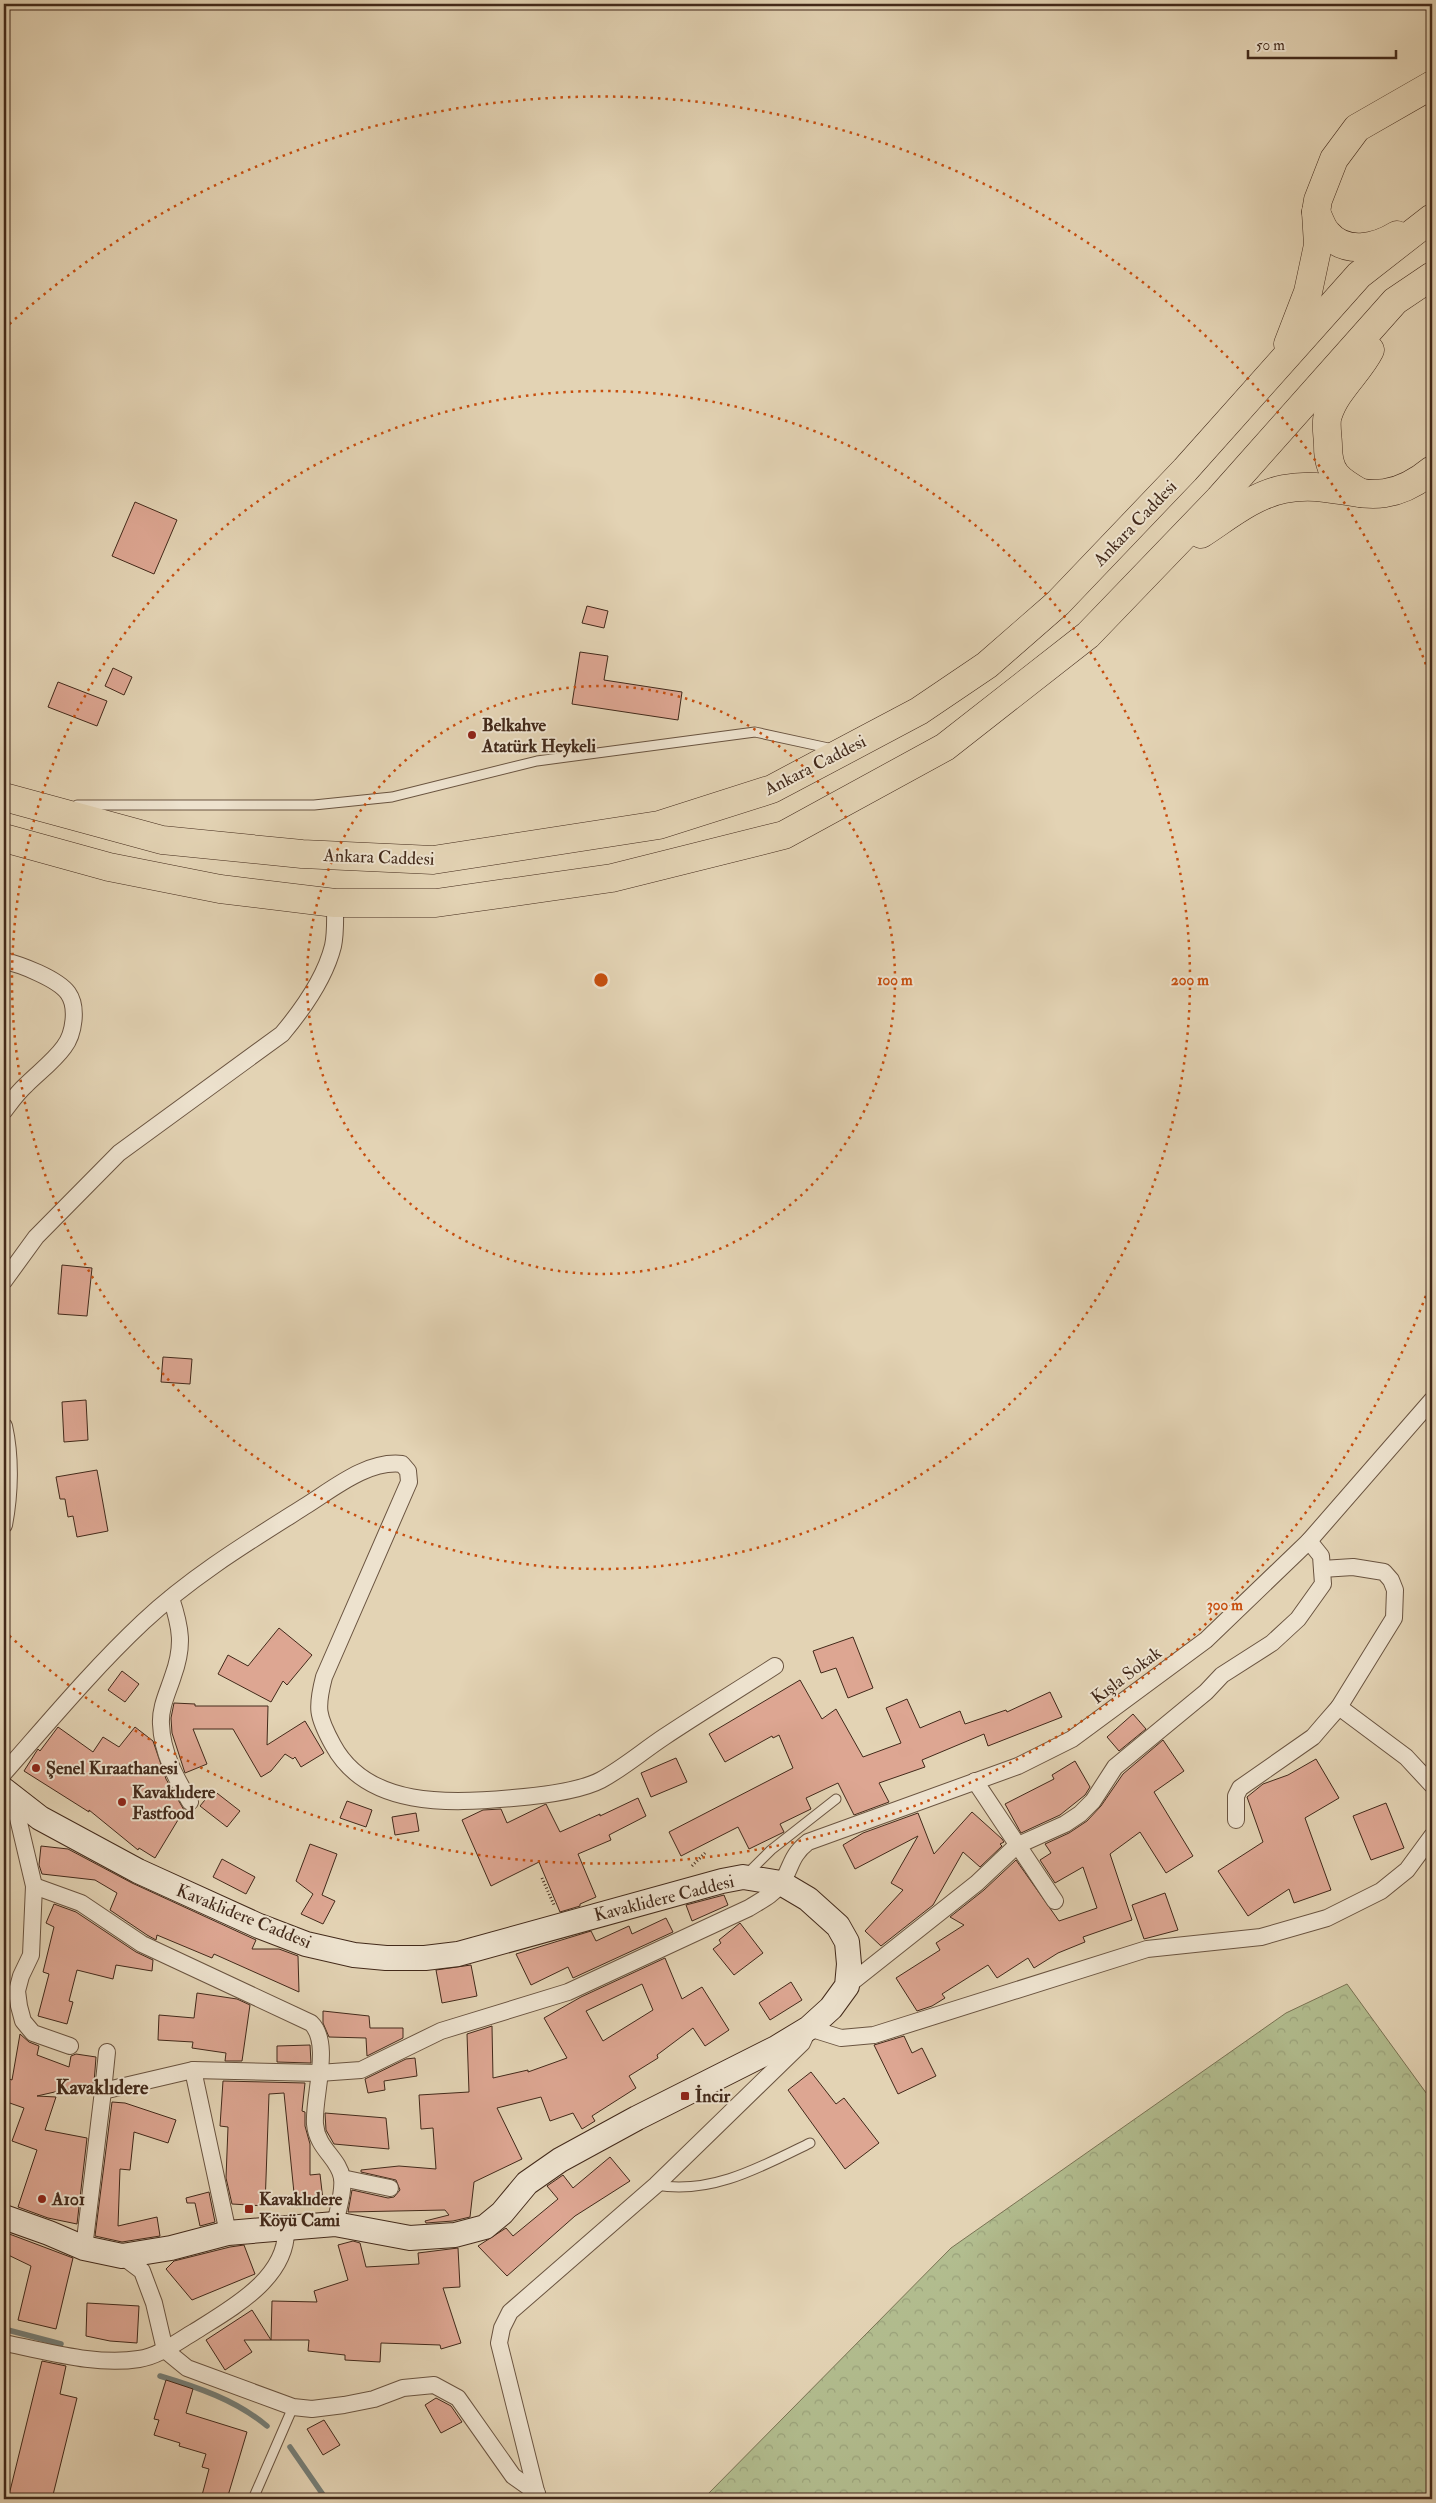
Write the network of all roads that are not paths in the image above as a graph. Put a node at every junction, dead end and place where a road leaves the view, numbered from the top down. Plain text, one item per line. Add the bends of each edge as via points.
1 (1432, 84) edge
2 (1316, 212) junction
3 (1432, 213) edge
4 (1432, 218) edge
5 (1432, 276) edge
6 (1395, 301) junction
7 (1277, 367) junction
8 (1432, 470) edge
9 (1364, 495) junction
10 (1156, 564) junction
11 (843, 751) junction
12 (4, 798) edge
13 (31, 805) junction
14 (4, 838) edge
15 (335, 903) junction
16 (4, 961) edge
17 (4, 1111) edge
18 (4, 1280) edge
19 (1432, 1400) edge
20 (4, 1426) edge
21 (4, 1525) edge
22 (1309, 1541) junction
23 (1322, 1568) junction
24 (171, 1598) junction
25 (776, 1666) dead end
26 (1339, 1707) junction
27 (4, 1773) edge
28 (975, 1781) junction
29 (1432, 1785) edge
30 (9, 1794) edge
31 (836, 1799) dead end
32 (190, 1802) dead end
33 (1236, 1820) dead end
34 (1432, 1836) edge
35 (1016, 1846) junction
36 (743, 1877) junction
37 (781, 1883) junction
38 (34, 1886) junction
39 (1055, 1901) dead end
40 (21, 1976) junction
41 (4, 1980) edge
42 (847, 1986) junction
43 (809, 2028) junction
44 (70, 2046) dead end
45 (107, 2052) dead end
46 (193, 2070) junction
47 (319, 2073) junction
48 (103, 2091) junction
49 (810, 2143) dead end
50 (342, 2178) junction
51 (656, 2185) junction
52 (390, 2188) dead end
53 (4, 2217) edge
54 (335, 2224) junction
55 (286, 2230) junction
56 (228, 2233) junction
57 (84, 2248) junction
58 (122, 2256) junction
59 (4, 2343) edge
60 (165, 2350) junction
61 (293, 2407) junction
62 (538, 2496) edge
63 (253, 2499) edge

1 - 2 highway via 1357,128 1334,159
2 - 3 highway via 1327,234 1346,246 1363,249 1389,240
2 - 7 highway via 1318,245 1308,292
4 - 7 highway, Ankara Caddesi via 1359,275
5 - 6 highway
6 - 9 highway via 1363,364 1339,394 1328,416 1328,464 1341,482
6 - 10 highway via 1219,499
7 - 11 highway, Ankara Caddesi via 1185,470 1058,603 987,665 919,711
8 - 9 highway via 1410,487
9 - 10 highway via 1322,487 1284,488 1259,497
10 - 15 highway via 1088,635 945,747 784,835 612,878 436,903
11 - 13 lane via 755,732 537,760 392,798 314,805
11 - 13 highway, Ankara Caddesi via 772,789 659,825 433,860 302,854 162,840
12 - 13 highway, Ankara Caddesi
14 - 15 highway via 109,867 220,889
15 - 18 street via 333,947 316,987 282,1034 119,1153 36,1237
16 - 17 street via 18,963 42,974 68,993 74,1010 73,1026 65,1047 23,1087
19 - 22 street, Kışla Sokak
20 - 21 street via 8,1469
22 - 23 street via 1321,1556
22 - 28 street, Kışla Sokak via 1206,1640 1080,1734 1018,1766
23 - 26 street via 1353,1567 1384,1572 1395,1590 1394,1618
23 - 35 street via 1323,1584 1298,1618 1272,1643 1222,1675 1115,1767 1093,1801 1080,1814
24 - 25 street via 230,1554 339,1485 379,1465 402,1464 408,1471 409,1482 324,1677 317,1702 322,1726 340,1758 359,1778 387,1792 426,1800 484,1801 547,1795 600,1781
24 - 27 street via 116,1649
24 - 32 street via 180,1626 180,1652 164,1698 161,1722 174,1774
26 - 29 street via 1406,1757
26 - 33 street via 1313,1736 1240,1788 1236,1796
28 - 35 street
28 - 37 street, Kışla Sokak via 808,1842 796,1851
30 - 36 street, Kavaklidere Caddesi via 40,1818 138,1871 259,1926 306,1944 370,1956 425,1958 458,1954
30 - 38 street
31 - 36 lane via 770,1850
34 - 43 street via 1407,1870 1381,1891 1326,1918 1262,1937 1147,1949 874,2035 841,2038
35 - 39 street
35 - 42 street via 977,1883
36 - 37 street, Kavaklidere Caddesi
37 - 42 street, Kavaklidere Caddesi via 808,1899 838,1926 847,1942 850,1964
37 - 47 street via 774,1892 750,1908 568,1992 441,2031 361,2070
38 - 40 street via 31,1955
38 - 47 street via 82,1902 142,1944 311,2023 320,2035
40 - 41 street
40 - 44 street via 17,1991 23,2020 33,2033
42 - 43 street, Kavaklidere Caddesi via 831,2008
43 - 51 street via 802,2043
43 - 54 street, Kavaklidere Caddesi via 560,2160 527,2183 485,2228 456,2235 410,2238
45 - 48 street
46 - 47 street
46 - 48 street
46 - 56 street
47 - 50 street via 315,2122 318,2138
48 - 57 street
49 - 51 lane via 742,2174 707,2185 676,2188
50 - 52 street
50 - 54 street
51 - 62 street via 510,2312 502,2328 499,2344 502,2360
53 - 57 street, Kavaklidere Caddesi
54 - 55 street, Kavaklidere Caddesi
55 - 56 street, Kavaklidere Caddesi
55 - 60 street via 281,2256 264,2281 243,2301
56 - 58 street, Kavaklidere Caddesi via 171,2248
57 - 58 street, Kavaklidere Caddesi
58 - 60 street via 142,2271 154,2303
59 - 60 street via 104,2361 140,2359
60 - 61 street via 187,2368
61 - 62 street via 344,2405 374,2399 403,2388 434,2385 458,2398 513,2476
61 - 63 lane

